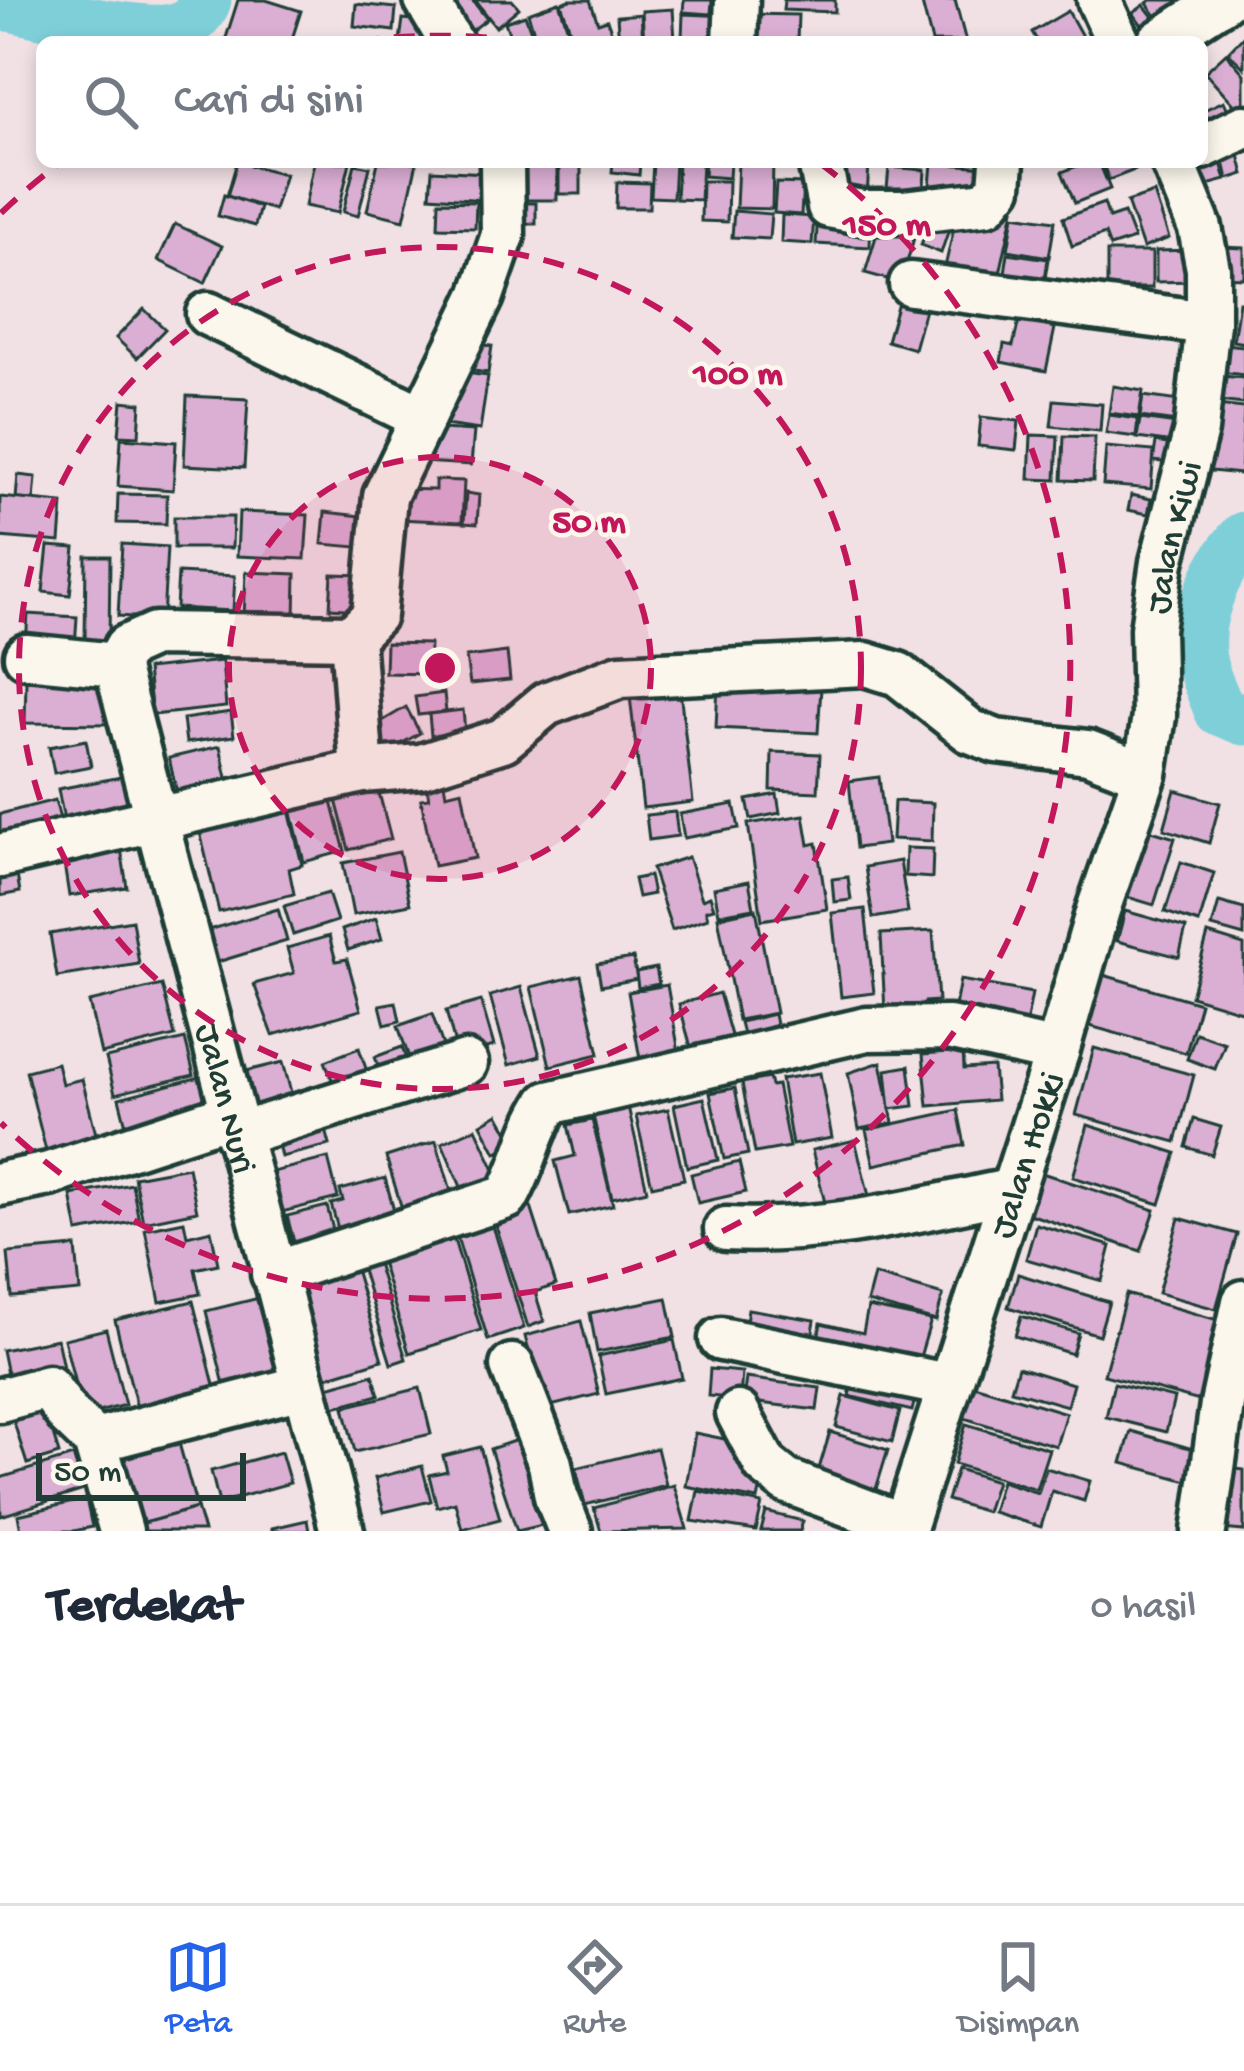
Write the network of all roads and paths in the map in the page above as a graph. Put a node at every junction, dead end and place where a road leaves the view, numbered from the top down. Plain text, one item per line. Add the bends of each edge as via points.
1 (426, 0) edge
2 (736, 0) edge
3 (1224, 0) edge
4 (447, 36) edge
5 (735, 36) edge
6 (1168, 36) edge
7 (1244, 127) edge
8 (1208, 144) edge
9 (502, 168) edge
10 (821, 168) edge
11 (1002, 168) edge
12 (1175, 168) edge
13 (911, 284) dead end
14 (208, 314) dead end
15 (1208, 323) junction
16 (423, 418) junction
17 (352, 638) junction
18 (26, 656) dead end
19 (116, 665) junction
20 (362, 771) junction
21 (1144, 774) junction
22 (156, 818) junction
23 (0, 856) edge
24 (1057, 1052) junction
25 (466, 1063) dead end
26 (234, 1124) junction
27 (0, 1184) edge
28 (1013, 1190) junction
29 (726, 1229) dead end
30 (273, 1274) junction
31 (1242, 1315) edge
32 (721, 1339) dead end
33 (512, 1366) dead end
34 (947, 1385) junction
35 (302, 1387) junction
36 (0, 1400) edge
37 (738, 1413) dead end
38 (95, 1441) junction
39 (904, 1528) edge
40 (121, 1531) edge
41 (342, 1531) edge
42 (570, 1531) edge
43 (1204, 1531) edge

1 - 4 street
2 - 5 street
3 - 6 street
7 - 8 street
9 - 16 street via 503,235
10 - 11 street via 829,206 861,212 987,203
12 - 15 street, Jalan Kiwi via 1200,228
13 - 15 street
14 - 16 street
15 - 21 street, Jalan Kiwi via 1196,430 1152,629 1154,716
16 - 17 street via 385,496 374,615
17 - 19 street via 154,634 126,647
17 - 20 street
18 - 19 street
19 - 22 street, Jalan Nuri
20 - 21 street via 422,766 502,740 545,704 620,676 865,664 898,674 970,731 1088,752
20 - 22 street
21 - 24 street, Jalan Hokki
22 - 23 street
22 - 26 street, Jalan Nuri via 231,1063
24 - 28 street, Jalan Hokki
24 - 30 street via 949,1028 867,1029 549,1103 507,1197
25 - 26 street
26 - 27 street
26 - 30 street, Jalan Nuri
28 - 29 street via 859,1222
28 - 34 street, Jalan Hokki
30 - 35 street, Jalan Nuri
31 - 43 street
32 - 34 street
33 - 42 street
34 - 39 street, Jalan Hokki
35 - 38 street
35 - 41 street, Jalan Nuri
36 - 38 street via 48,1387
37 - 39 street via 765,1464 786,1481
38 - 40 street

